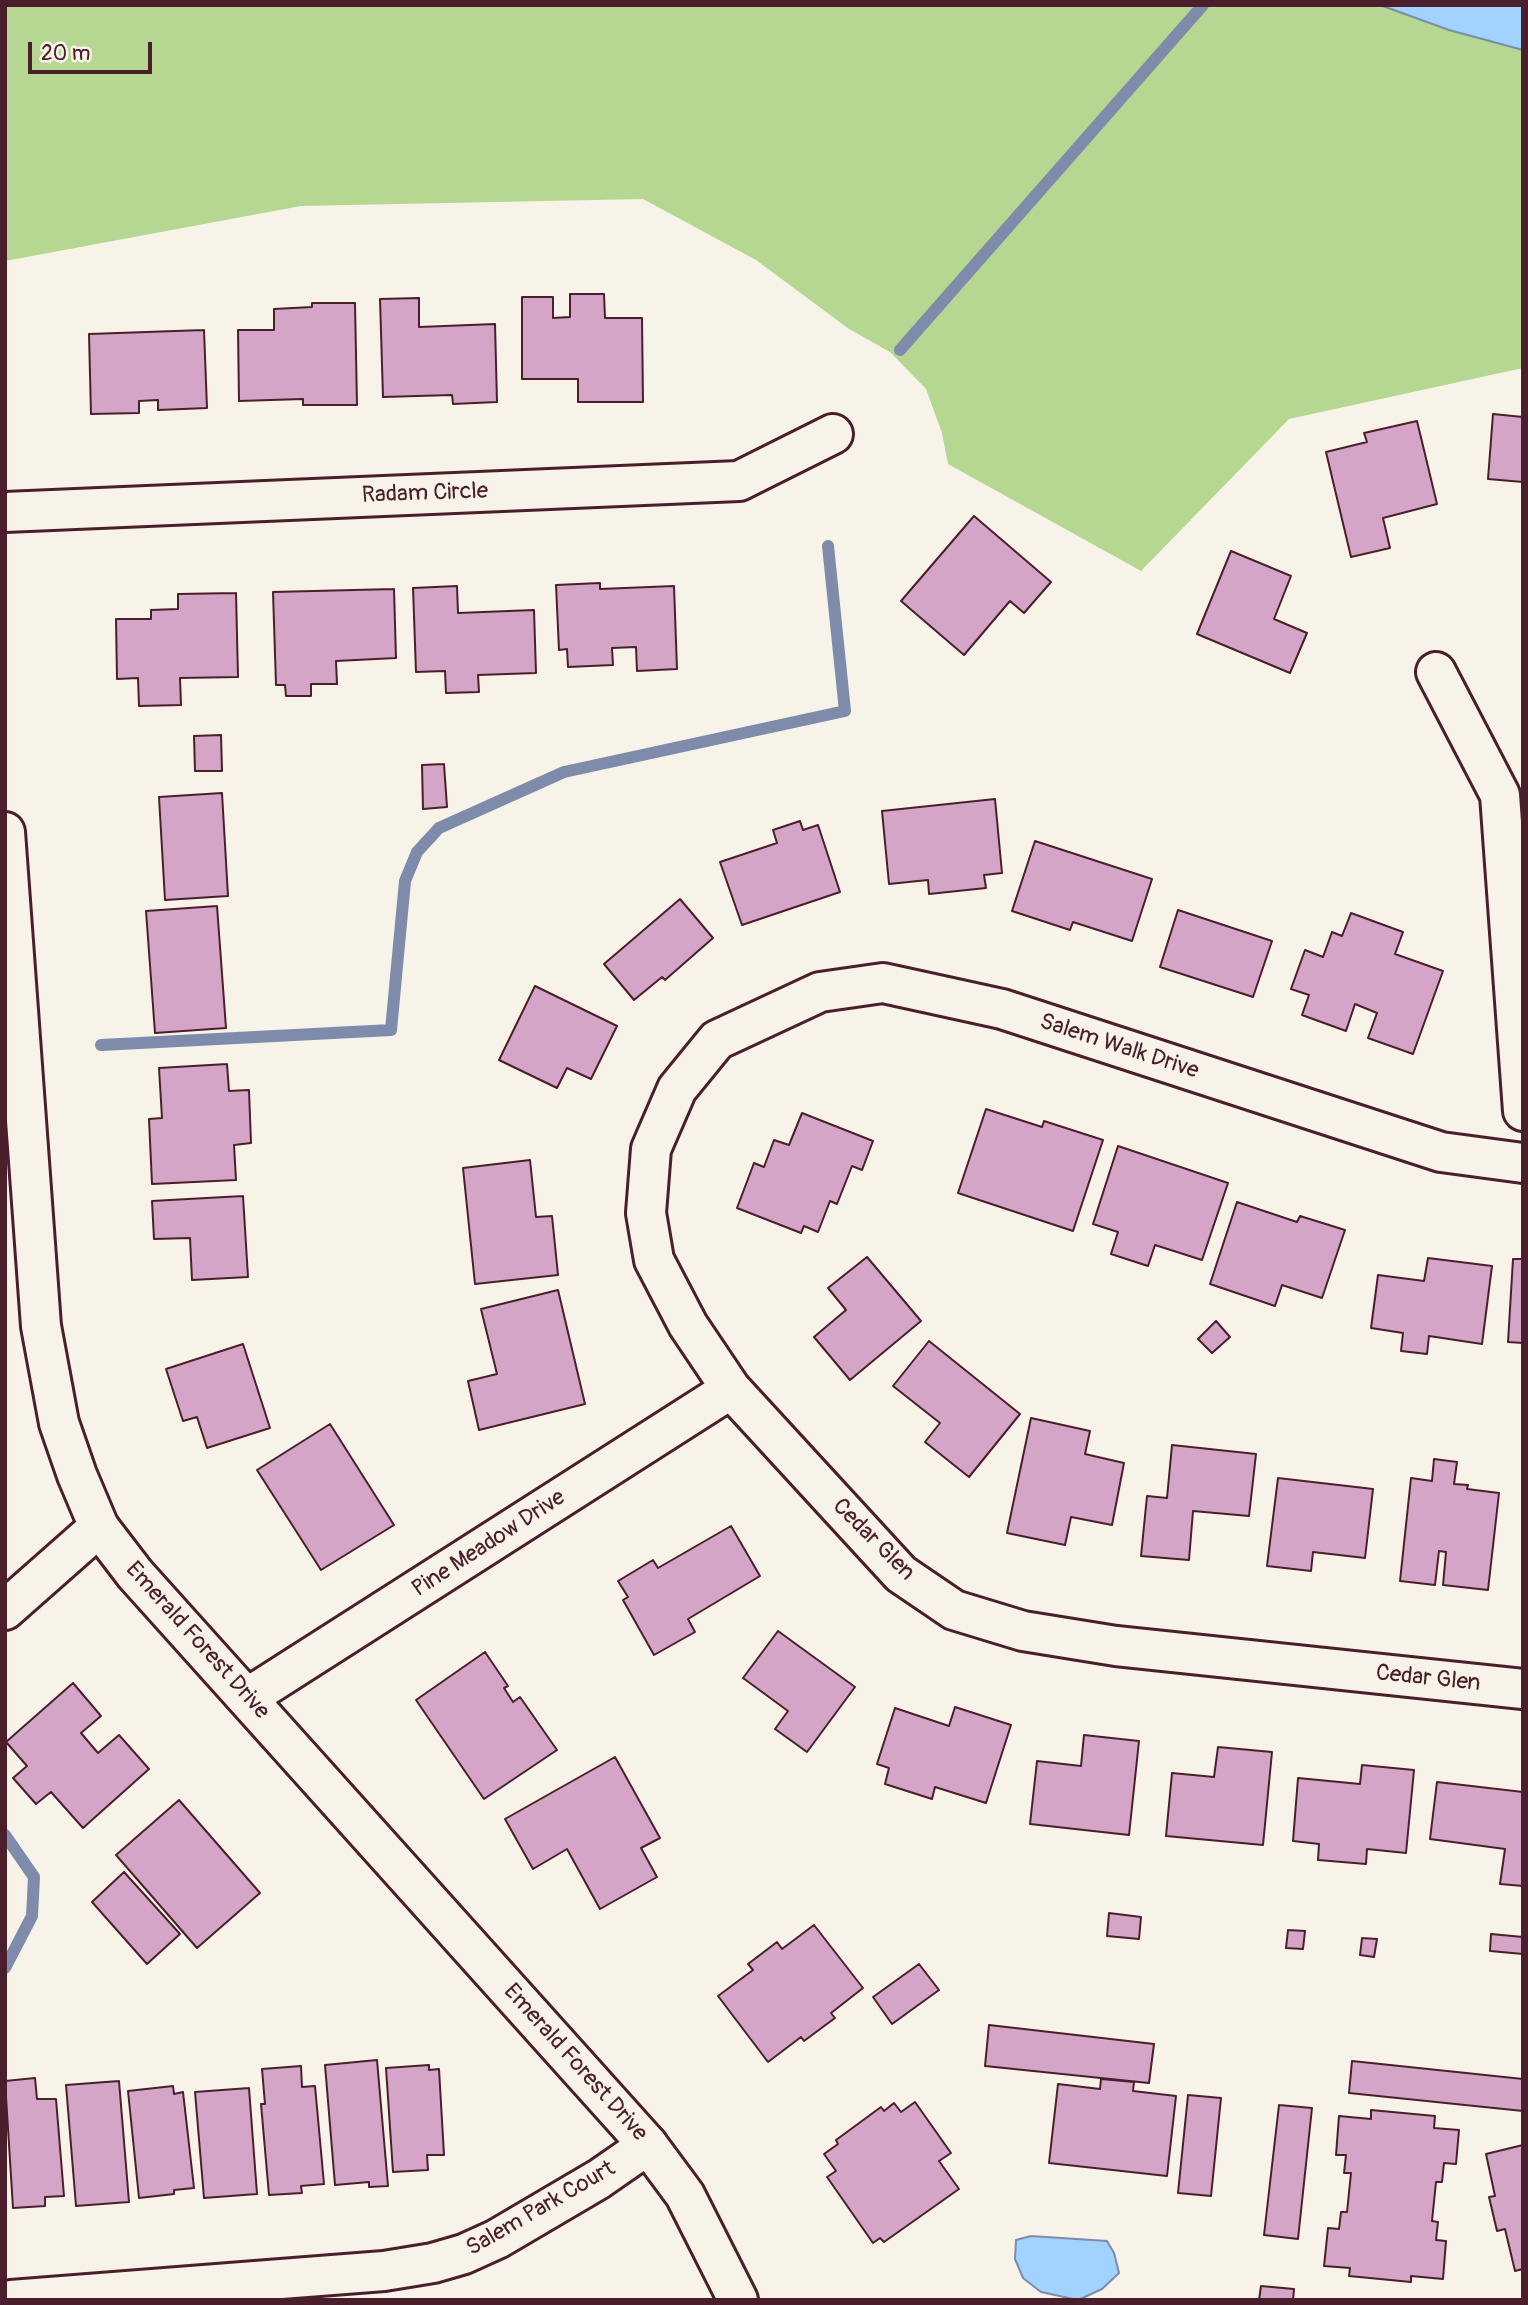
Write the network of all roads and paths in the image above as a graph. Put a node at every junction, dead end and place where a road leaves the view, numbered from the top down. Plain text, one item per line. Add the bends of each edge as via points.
1 (833, 434) dead end
2 (5, 512) edge
3 (1436, 672) dead end
4 (5, 832) edge
5 (717, 1040) joint
6 (1523, 1111) edge
7 (1523, 1163) edge
8 (731, 1389) junction
9 (99, 1527) junction
10 (5, 1610) edge
11 (1523, 1689) edge
12 (247, 1698) junction
13 (648, 2145) junction
14 (11, 2300) edge
15 (738, 2300) edge

1 - 2 street, Radam Circle via 739,481
3 - 6 street via 1500,796
4 - 9 street, Emerald Forest Drive via 41,1326 60,1423
5 - 7 street, Salem Walk Drive via 820,992 883,983 1002,1009 1441,1152
5 - 8 street, Cedar Glen via 677,1089 651,1149 646,1213 654,1260 688,1325
8 - 11 street, Cedar Glen via 901,1574 954,1610 1023,1631 1116,1646
8 - 12 street, Pine Meadow Drive
9 - 10 street
9 - 12 street, Emerald Forest Drive via 135,1574
12 - 13 street, Emerald Forest Drive
13 - 14 street, Salem Park Court via 497,2239 433,2263
13 - 15 street, Emerald Forest Drive via 684,2195

